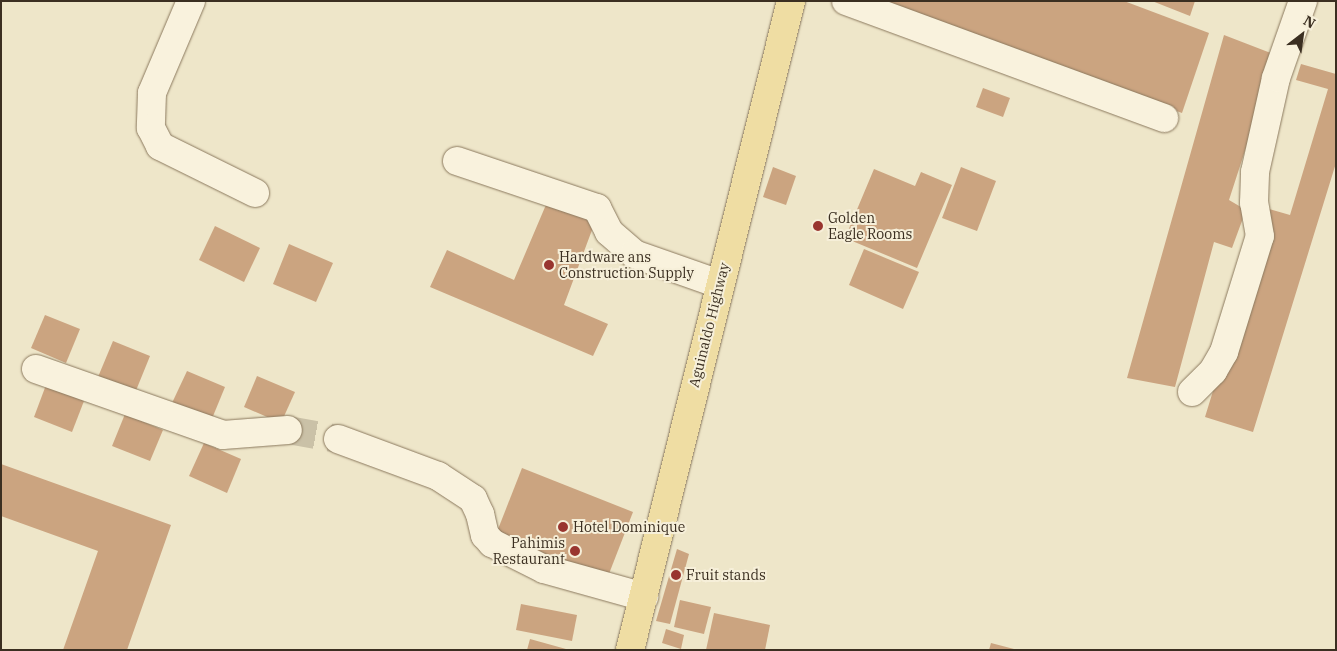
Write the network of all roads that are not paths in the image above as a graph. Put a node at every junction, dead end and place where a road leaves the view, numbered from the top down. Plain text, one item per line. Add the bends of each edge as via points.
1 (191, 1) edge
2 (791, 1) edge
3 (846, 1) edge
4 (1304, 1) edge
5 (1164, 118) dead end
6 (457, 161) dead end
7 (254, 192) dead end
8 (719, 284) junction
9 (36, 368) dead end
10 (1192, 392) dead end
11 (288, 430) tunnel mouth
12 (338, 439) tunnel mouth
13 (644, 596) junction
14 (630, 650) edge

1 - 7 street via 152,94 151,128 160,146
2 - 8 main road, Aguinaldo Highway
3 - 5 street
4 - 10 street via 1276,78 1255,172 1254,203 1260,236 1224,352 1213,371
6 - 8 street via 597,208 609,232 634,254
8 - 13 main road, Aguinaldo Highway
9 - 11 street via 223,435
12 - 13 street via 438,476 472,499 485,535 492,543 544,569
13 - 14 main road, Aguinaldo Highway

